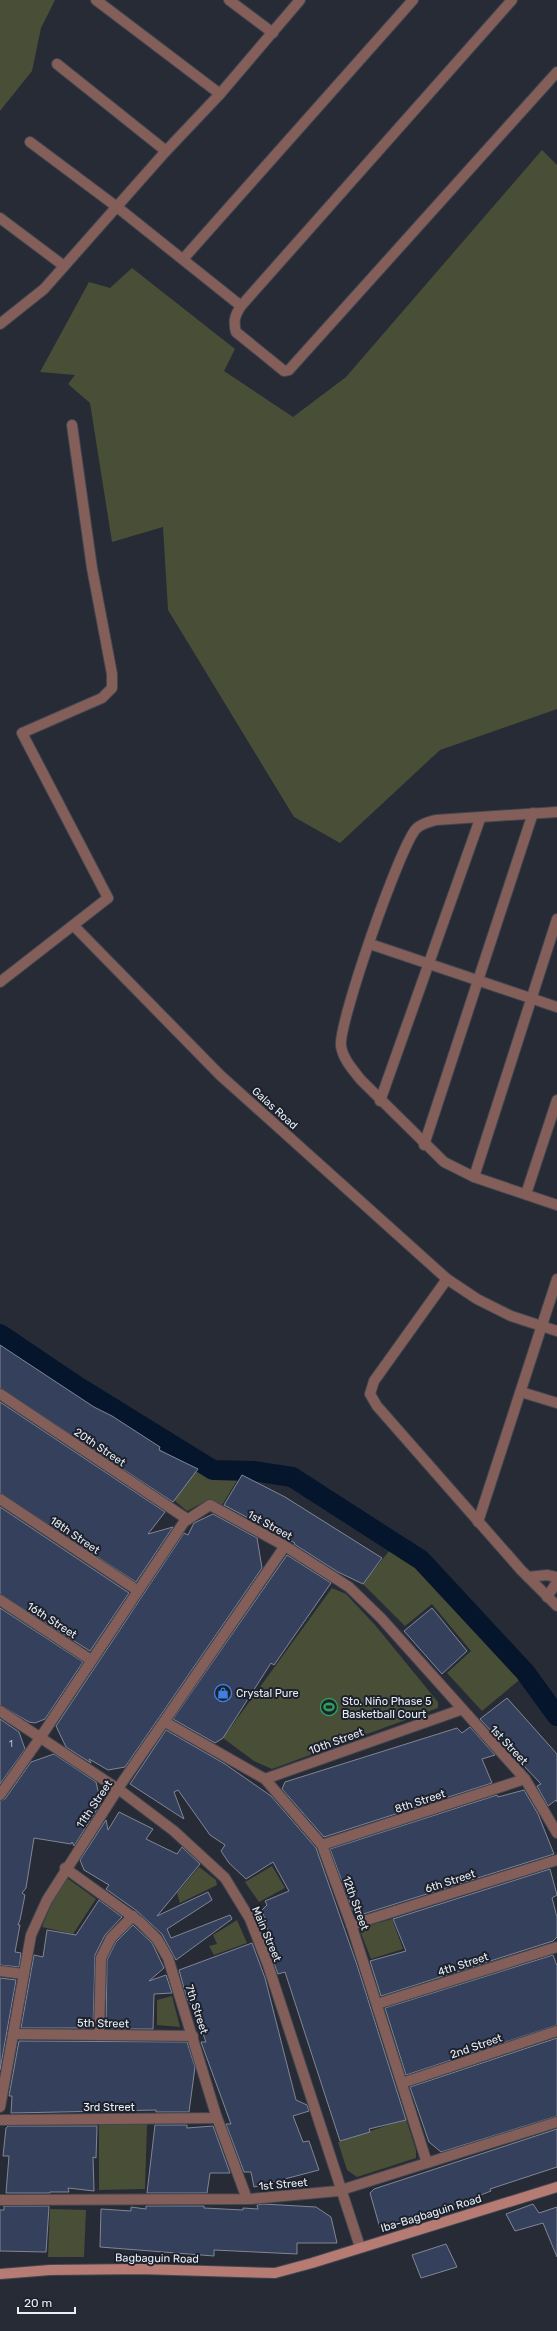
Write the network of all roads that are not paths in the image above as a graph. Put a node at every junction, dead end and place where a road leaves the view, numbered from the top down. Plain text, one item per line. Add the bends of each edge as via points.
1 (96, 0) edge
2 (229, 0) edge
3 (300, 0) edge
4 (412, 0) edge
5 (512, 0) edge
6 (273, 33) junction
7 (57, 64) dead end
8 (557, 72) edge
9 (220, 94) junction
10 (30, 142) dead end
11 (166, 151) junction
12 (117, 207) junction
13 (0, 218) edge
14 (184, 258) junction
15 (64, 266) junction
16 (241, 306) junction
17 (2, 319) edge
18 (72, 425) dead end
19 (557, 812) edge
20 (533, 813) junction
21 (480, 819) junction
22 (557, 920) edge
23 (74, 926) junction
24 (370, 944) junction
25 (428, 964) junction
26 (478, 980) junction
27 (0, 982) edge
28 (532, 998) junction
29 (557, 1007) edge
30 (557, 1100) edge
31 (380, 1101) junction
32 (424, 1144) junction
33 (474, 1177) junction
34 (526, 1194) junction
35 (557, 1205) edge
36 (447, 1279) junction
37 (557, 1280) edge
38 (542, 1326) junction
39 (557, 1331) edge
40 (521, 1392) junction
41 (0, 1394) edge
42 (557, 1403) edge
43 (0, 1499) edge
44 (187, 1519) junction
45 (478, 1522) junction
46 (285, 1546) junction
47 (528, 1577) junction
48 (557, 1577) edge
49 (557, 1582) edge
50 (138, 1590) junction
51 (547, 1597) junction
52 (0, 1600) edge
53 (557, 1606) edge
54 (91, 1660) junction
55 (460, 1710) junction
56 (0, 1711) edge
57 (165, 1722) junction
58 (40, 1738) junction
59 (525, 1779) junction
60 (265, 1780) junction
61 (118, 1789) junction
62 (0, 1795) edge
63 (557, 1833) edge
64 (322, 1845) junction
65 (557, 1860) edge
66 (66, 1868) junction
67 (132, 1916) junction
68 (351, 1925) junction
69 (557, 1947) edge
70 (0, 1971) edge
71 (22, 1974) junction
72 (377, 2004) junction
73 (557, 2031) edge
74 (13, 2034) junction
75 (99, 2035) junction
76 (193, 2036) junction
77 (402, 2083) junction
78 (0, 2107) edge
79 (217, 2118) junction
80 (0, 2120) edge
81 (557, 2122) edge
82 (427, 2163) junction
83 (557, 2187) edge
84 (342, 2190) junction
85 (247, 2199) junction
86 (0, 2200) edge
87 (360, 2247) junction
88 (312, 2263) joint
89 (0, 2274) edge

1 - 9 street
2 - 6 street
3 - 6 street
4 - 14 street
5 - 16 street
6 - 9 street
7 - 11 street
8 - 16 street via 292,368 284,371 236,332 235,314
9 - 11 street
10 - 12 street
11 - 12 street
12 - 14 street
12 - 15 street
13 - 15 street
14 - 16 street
15 - 17 street via 44,289
18 - 23 street via 92,568 112,674 112,688 102,698 22,733 108,898
19 - 20 street
20 - 21 street
20 - 26 street
21 - 24 street via 436,820 416,829 395,870
21 - 25 street
22 - 28 street
23 - 27 street
23 - 36 street, Galas Road via 220,1075
24 - 25 street
24 - 31 street via 344,1024 341,1046 352,1068
25 - 26 street
25 - 31 street
26 - 28 street
26 - 32 street
28 - 29 street
28 - 33 street
30 - 34 street
31 - 32 street
32 - 33 street via 444,1162
33 - 34 street
34 - 35 street
36 - 38 street, Galas Road via 477,1299 510,1316
36 - 45 street via 374,1381 370,1394 376,1406
37 - 38 street
38 - 39 street, Galas Road
38 - 40 street
40 - 42 street
40 - 45 street
41 - 44 street, 20th Street
43 - 50 street, 18th Street
44 - 46 street, 1st Street via 210,1505
44 - 50 street, 1st Street
45 - 47 street
46 - 55 street, 1st Street via 349,1587 381,1618
46 - 57 street, 11th Street
47 - 48 street
47 - 51 street
49 - 51 street
50 - 54 street, 1st Street
51 - 53 street
52 - 54 street, 16th Street
54 - 58 street, 1st Street
55 - 59 street, 1st Street
55 - 60 street, 10th Street
56 - 58 street, Main Street
57 - 60 street, 12th Street
57 - 61 street, 11th Street
58 - 61 street, Main Street
58 - 62 street, 1st Street
59 - 63 street, 1st Street
59 - 64 street, 8th Street
60 - 64 street, 12th Street
61 - 66 street, 11th Street
61 - 84 street, Main Street via 174,1831 225,1878 250,1919 268,1965
64 - 68 street, 12th Street
65 - 68 street, 6th Street
66 - 67 street, 7th Street
66 - 71 street, 11th Street via 47,1900 31,1935
67 - 75 street via 111,1938 100,1958
67 - 76 street, 7th Street via 157,1939 168,1958
68 - 72 street, 12th Street
69 - 72 street, 4th Street
70 - 71 street
71 - 74 street, 11th Street
72 - 77 street, 12th Street
73 - 77 street, 2nd Street
74 - 75 street, 5th Street
74 - 78 street, 11th Street
75 - 76 street, 5th Street
76 - 79 street, 7th Street
77 - 82 street, 12th Street
79 - 80 street, 3rd Street
79 - 85 street, 7th Street
81 - 82 street, 1st Street
82 - 84 street, 1st Street
83 - 87 street, Iba-Bagbaguin Road
84 - 85 street, 1st Street
84 - 87 street, Main Street
85 - 86 street, 1st Street
87 - 88 street, Iba-Bagbaguin Road
88 - 89 street, Bagbaguin Road via 275,2273 140,2268

